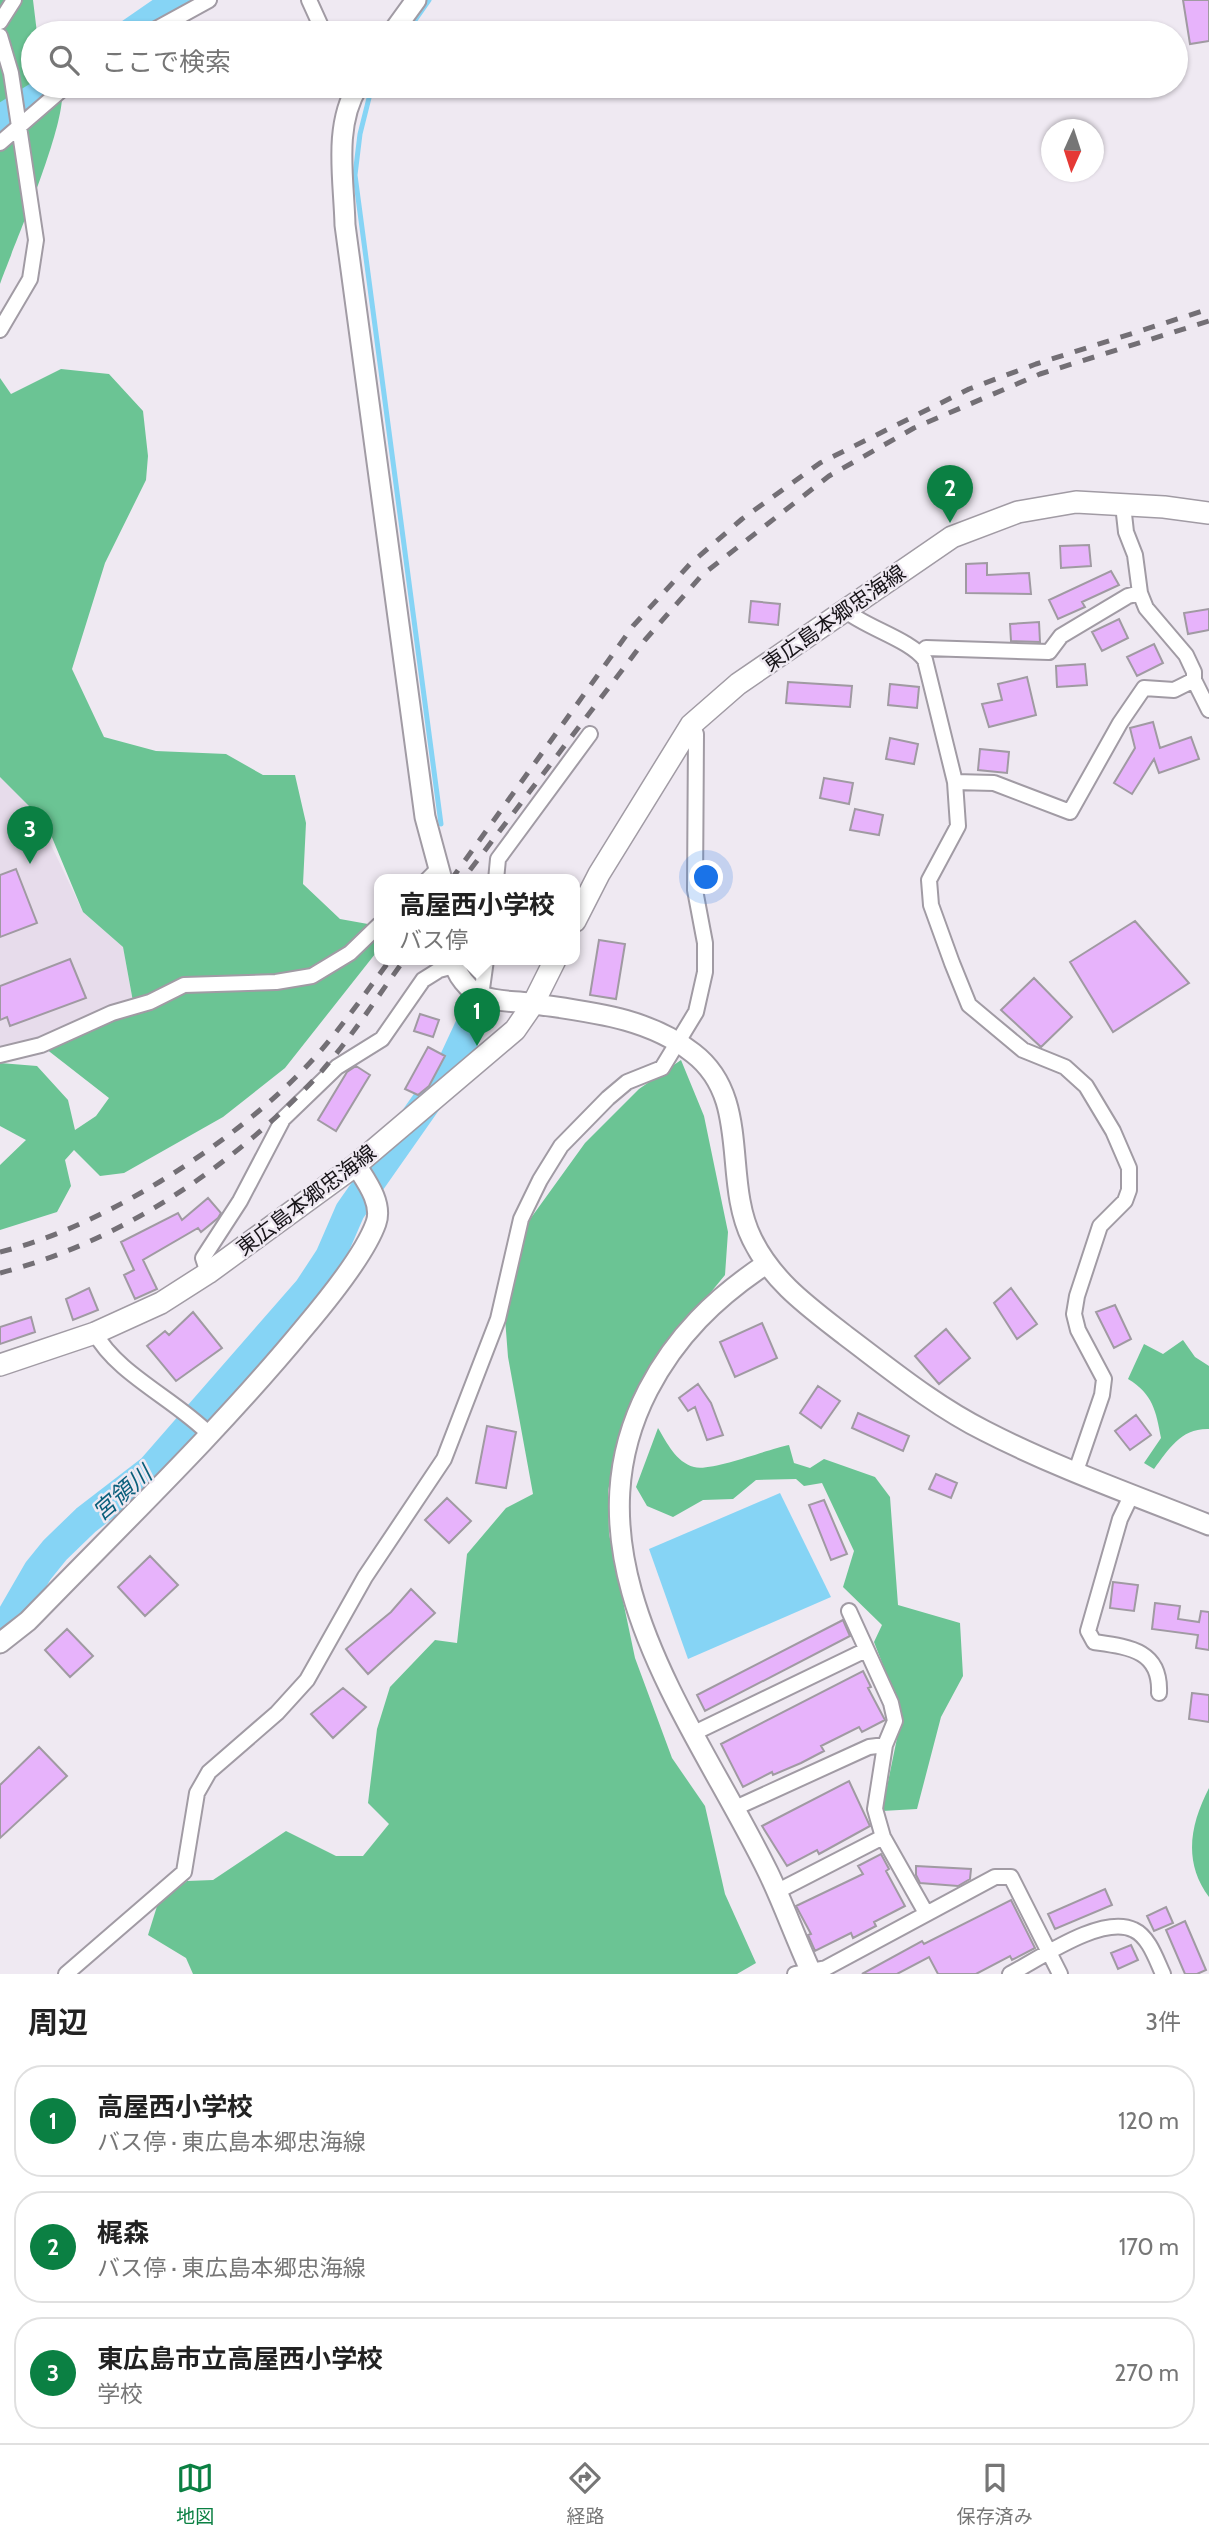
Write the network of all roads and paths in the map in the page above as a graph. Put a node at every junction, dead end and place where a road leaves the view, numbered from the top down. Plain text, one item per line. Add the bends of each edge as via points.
1 (14, 0) edge
2 (209, 0) edge
3 (309, 0) edge
4 (416, 0) edge
5 (171, 21) edge
6 (319, 21) edge
7 (401, 21) edge
8 (0, 22) edge
9 (0, 36) edge
10 (50, 98) edge
11 (352, 98) edge
12 (18, 129) junction
13 (0, 143) edge
14 (0, 330) edge
15 (1123, 505) junction
16 (1209, 513) edge
17 (1140, 593) junction
18 (846, 611) junction
19 (920, 654) junction
20 (1194, 680) junction
21 (1209, 710) edge
22 (691, 725) junction
23 (590, 734) dead end
24 (956, 782) junction
25 (436, 874) edge
26 (497, 874) edge
27 (580, 911) edge
28 (374, 930) edge
29 (450, 965) edge
30 (455, 965) edge
31 (485, 965) edge
32 (552, 965) edge
33 (481, 996) junction
34 (533, 1004) junction
35 (679, 1042) junction
36 (0, 1055) edge
37 (356, 1165) junction
38 (766, 1264) junction
39 (208, 1273) junction
40 (95, 1333) junction
41 (0, 1365) edge
42 (200, 1425) junction
43 (1076, 1471) junction
44 (1132, 1494) junction
45 (1209, 1525) edge
46 (849, 1611) dead end
47 (0, 1643) edge
48 (866, 1650) junction
49 (1159, 1693) dead end
50 (692, 1734) junction
51 (885, 1745) junction
52 (733, 1809) junction
53 (883, 1837) junction
54 (776, 1892) junction
55 (926, 1913) junction
56 (1050, 1953) junction
57 (71, 1972) edge
58 (806, 1973) edge
59 (1010, 1974) edge
60 (1060, 1974) edge
61 (1163, 1974) edge

1 - 8 street
2 - 5 street
3 - 6 street
4 - 7 street
9 - 12 street via 11,73
10 - 12 street
11 - 25 street via 341,169 345,225
12 - 13 street
12 - 14 street via 36,240 30,279
15 - 16 main road, 東広島本郷忠海線
15 - 17 street
15 - 18 main road, 東広島本郷忠海線 via 1076,502 1018,512 985,524 952,537
17 - 19 street via 1061,636 1049,652 926,648
17 - 20 street via 1153,618 1186,655
18 - 19 street
18 - 22 main road, 東広島本郷忠海線 via 738,684
19 - 24 street
20 - 21 street
20 - 24 street via 1174,690 1144,688 1070,812 994,783
22 - 27 main road, 東広島本郷忠海線
22 - 35 street via 696,734 695,890 705,943 705,972 696,1012
23 - 26 street via 498,859
24 - 43 street via 958,826 929,880 931,905 969,1004 1023,1050 1065,1066 1086,1086 1129,1168 1125,1202 1100,1226 1077,1296 1074,1314 1078,1330 1104,1379
28 - 36 street via 349,953 312,976 184,985 41,1045
29 - 39 street via 423,980 382,1039 337,1067 284,1119 203,1258
30 - 33 street via 461,979
31 - 33 street
32 - 34 main road, 東広島本郷忠海線
33 - 34 street
34 - 35 street via 628,1020
34 - 37 main road, 東広島本郷忠海線 via 515,1030
35 - 38 street via 697,1055 724,1092 731,1113 738,1189 750,1236
35 - 57 street via 662,1068 627,1082 561,1146 521,1219 498,1319 444,1459 365,1577 307,1680 278,1713 209,1772 197,1793 184,1872
37 - 39 main road, 東広島本郷忠海線
37 - 42 street via 374,1194 377,1222 338,1286 284,1352
38 - 43 street via 791,1293 933,1400 984,1431
38 - 50 street via 687,1329 639,1409 621,1470 617,1498 620,1535 634,1602
39 - 40 main road, 東広島本郷忠海線 via 162,1303
40 - 41 main road, 東広島本郷忠海線
40 - 42 street via 104,1350
42 - 47 street via 28,1621
43 - 44 street
44 - 45 street
44 - 49 street via 1120,1519 1088,1632 1094,1642 1136,1651 1152,1661 1160,1677
46 - 48 street
48 - 50 street
48 - 51 street via 895,1721
50 - 52 street
51 - 52 street
51 - 53 street via 875,1809
52 - 54 street
53 - 54 street
53 - 55 street
54 - 58 street
55 - 56 street via 995,1877 1011,1877
55 - 58 street via 826,1968
56 - 59 street
56 - 60 street
56 - 61 street via 1100,1927 1120,1926 1135,1930 1149,1945

